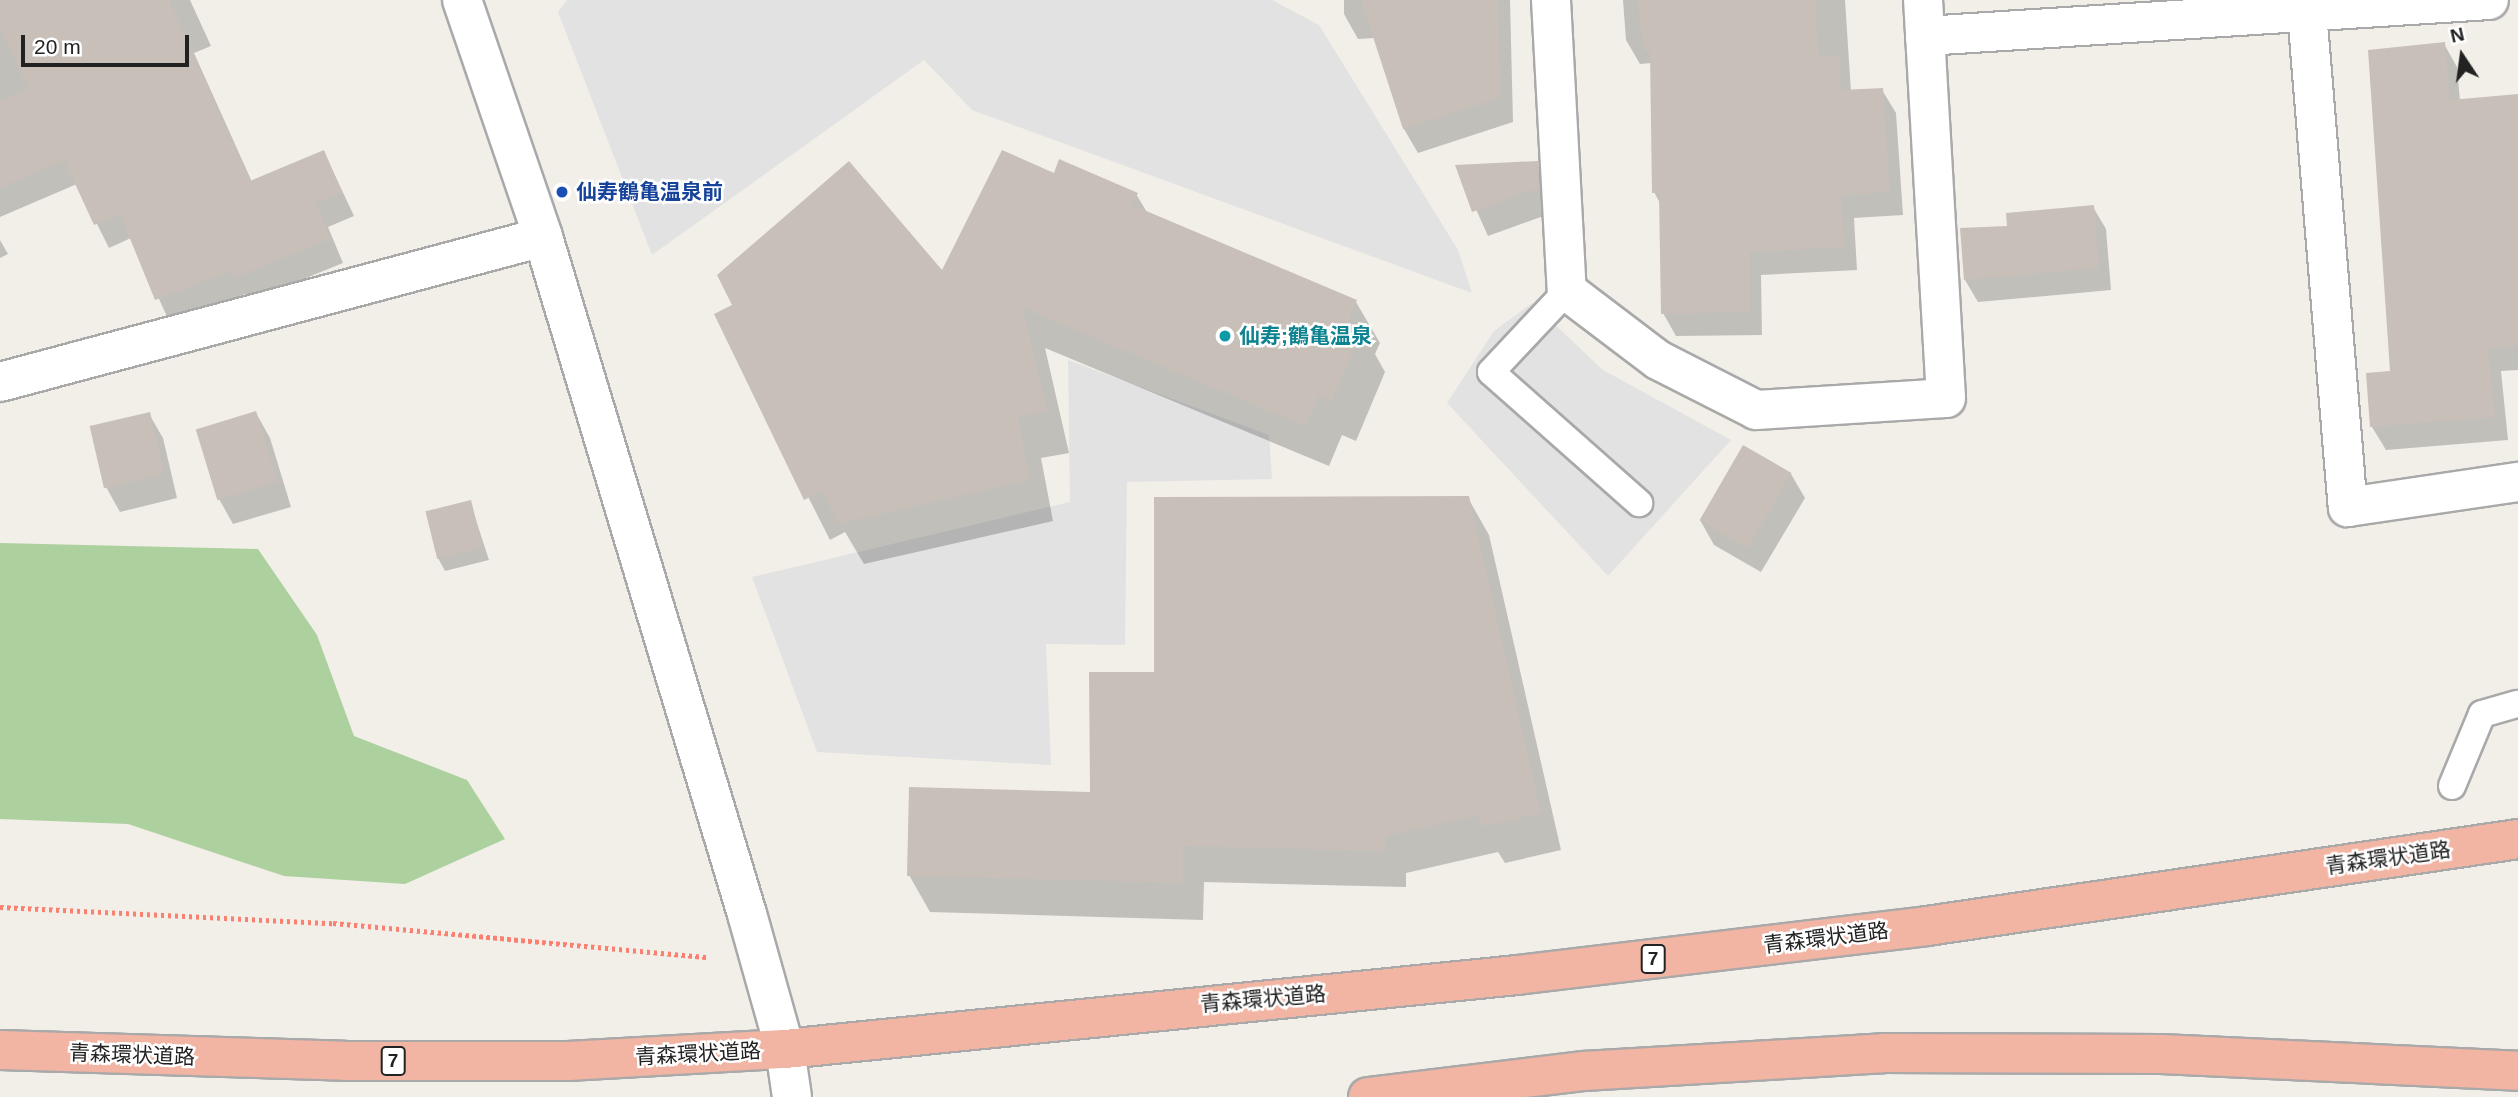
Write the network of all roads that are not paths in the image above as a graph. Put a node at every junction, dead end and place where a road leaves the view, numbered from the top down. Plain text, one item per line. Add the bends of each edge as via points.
1 (462, 0) edge
2 (1551, 0) edge
3 (2489, 0) edge
4 (2307, 12) junction
5 (1924, 18) edge
6 (543, 237) junction
7 (1567, 291) junction
8 (0, 382) edge
9 (2518, 482) edge
10 (1639, 503) dead end
11 (2518, 704) edge
12 (2452, 786) dead end
13 (2518, 839) edge
14 (785, 1049) junction
15 (0, 1050) edge
16 (2518, 1071) edge
17 (792, 1097) edge
18 (1368, 1097) edge

1 - 6 street
2 - 7 street
3 - 4 street
4 - 5 street
4 - 9 street via 2348,507
5 - 7 street via 1946,398 1756,410 1658,360
6 - 8 street
6 - 14 street
7 - 10 lane via 1491,372
11 - 12 lane via 2482,714
13 - 14 highway, 青森環状道路 / 7 via 1927,926 1517,975
14 - 15 highway, 青森環状道路 / 7 via 568,1061 345,1061
14 - 17 street
16 - 18 highway via 2161,1054 1883,1053 1584,1071

